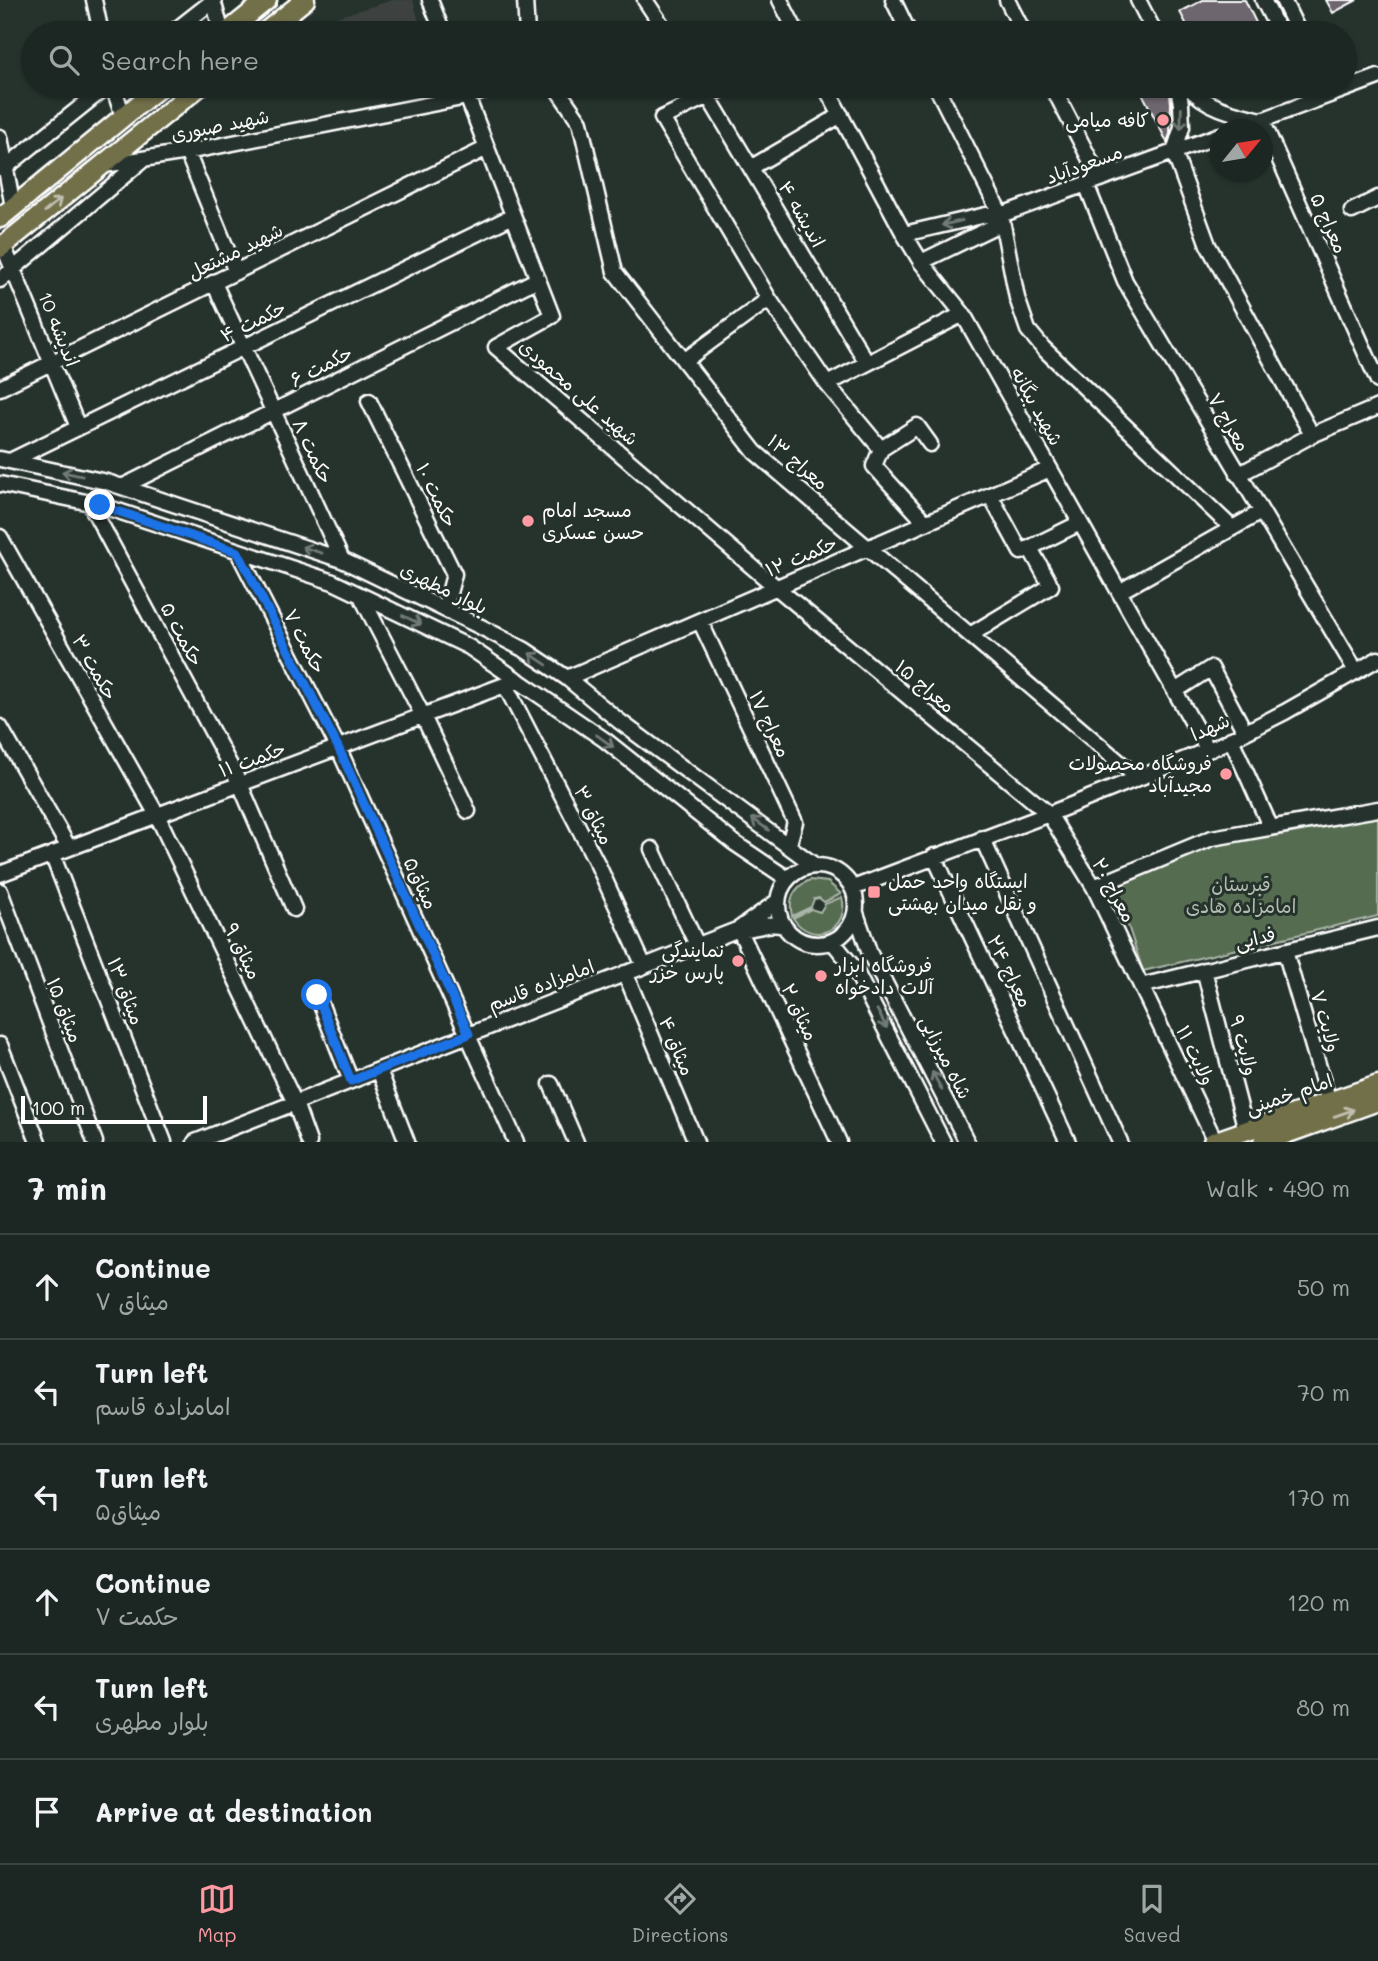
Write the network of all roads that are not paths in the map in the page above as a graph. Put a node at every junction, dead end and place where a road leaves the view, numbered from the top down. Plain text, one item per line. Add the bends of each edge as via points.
1 (94, 0) edge
2 (213, 0) edge
3 (267, 0) edge
4 (304, 0) edge
5 (430, 0) edge
6 (525, 0) edge
7 (645, 0) edge
8 (780, 0) edge
9 (893, 0) edge
10 (1007, 0) edge
11 (1139, 0) edge
12 (1263, 0) edge
13 (1283, 0) edge
14 (98, 21) edge
15 (188, 21) edge
16 (220, 21) edge
17 (240, 21) edge
18 (279, 21) edge
19 (438, 21) edge
20 (526, 21) edge
21 (659, 21) edge
22 (791, 21) edge
23 (903, 21) edge
24 (1018, 21) edge
25 (1150, 21) edge
26 (1274, 21) edge
27 (1293, 21) edge
28 (1378, 77) edge
29 (1357, 85) edge
30 (92, 98) edge
31 (117, 98) edge
32 (146, 98) edge
33 (185, 98) edge
34 (437, 98) edge
35 (467, 98) edge
36 (563, 98) edge
37 (693, 98) edge
38 (710, 98) edge
39 (832, 98) edge
40 (942, 98) edge
41 (1058, 98) edge
42 (1180, 98) edge
43 (1202, 98) edge
44 (1321, 98) edge
45 (841, 115) junction
46 (123, 116) junction
47 (1257, 119) edge
48 (1265, 119) edge
49 (0, 137) edge
50 (1210, 139) edge
51 (1273, 145) edge
52 (487, 148) junction
53 (187, 152) junction
54 (1174, 152) junction
55 (145, 158) junction
56 (104, 164) junction
57 (752, 167) junction
58 (3, 168) edge
59 (1100, 179) junction
60 (1086, 184) junction
61 (1378, 198) edge
62 (1352, 211) dead end
63 (6, 212) edge
64 (1001, 215) junction
65 (513, 216) junction
66 (904, 234) junction
67 (2, 247) edge
68 (921, 262) junction
69 (13, 269) junction
70 (236, 272) junction
71 (538, 279) junction
72 (0, 280) edge
73 (214, 282) junction
74 (769, 299) junction
75 (963, 314) junction
76 (243, 347) junction
77 (684, 361) junction
78 (52, 362) junction
79 (867, 363) junction
80 (1378, 379) edge
81 (827, 384) junction
82 (0, 388) edge
83 (369, 401) dead end
84 (1378, 407) edge
85 (273, 411) junction
86 (78, 428) junction
87 (1312, 435) junction
88 (930, 444) dead end
89 (881, 449) junction
90 (5, 460) edge
91 (1050, 469) junction
92 (1238, 475) junction
93 (0, 484) edge
94 (122, 487) junction
95 (990, 495) junction
96 (89, 502) junction
97 (1261, 512) junction
98 (926, 523) junction
99 (1080, 523) junction
100 (1232, 528) junction
101 (0, 537) edge
102 (868, 548) junction
103 (1030, 548) junction
104 (238, 552) junction
105 (342, 560) junction
106 (394, 585) junction
107 (777, 587) junction
108 (1119, 592) junction
109 (361, 596) junction
110 (384, 607) junction
111 (445, 609) junction
112 (700, 621) junction
113 (970, 635) junction
114 (1378, 659) edge
115 (1356, 671) junction
116 (567, 678) junction
117 (511, 683) junction
118 (1175, 691) junction
119 (423, 716) junction
120 (0, 727) edge
121 (1238, 736) junction
122 (338, 747) junction
123 (1208, 750) junction
124 (1138, 778) junction
125 (240, 784) junction
126 (1378, 808) edge
127 (468, 811) dead end
128 (1049, 814) junction
129 (157, 815) junction
130 (1270, 827) junction
131 (982, 838) junction
132 (789, 844) junction
133 (69, 848) junction
134 (652, 849) dead end
135 (52, 854) junction
136 (934, 856) junction
137 (814, 866) junction
138 (0, 874) edge
139 (788, 879) junction
140 (1094, 887) junction
141 (853, 888) junction
142 (0, 891) edge
143 (778, 901) junction
144 (294, 909) dead end
145 (856, 913) junction
146 (784, 926) junction
147 (1378, 928) edge
148 (738, 929) junction
149 (832, 941) junction
150 (696, 945) junction
151 (1285, 951) junction
152 (643, 966) junction
153 (1204, 971) junction
154 (625, 973) junction
155 (1141, 986) junction
156 (317, 995) dead end
157 (469, 1034) junction
158 (0, 1045) edge
159 (379, 1070) junction
160 (351, 1081) junction
161 (551, 1084) dead end
162 (1378, 1085) edge
163 (1378, 1101) edge
164 (1329, 1102) junction
165 (295, 1103) junction
166 (1305, 1127) edge
167 (1246, 1130) junction
168 (230, 1136) edge
169 (694, 1138) edge
170 (38, 1142) edge
171 (95, 1142) edge
172 (163, 1142) edge
173 (195, 1142) edge
174 (309, 1142) edge
175 (407, 1142) edge
176 (516, 1142) edge
177 (576, 1142) edge
178 (839, 1142) edge
179 (943, 1142) edge
180 (967, 1142) edge
181 (1068, 1142) edge
182 (1120, 1142) edge
183 (1214, 1142) edge
184 (1263, 1142) edge

1 - 14 street
2 - 15 street
2 - 16 street
3 - 17 main road
4 - 18 main road
5 - 19 street
6 - 20 street
7 - 21 street
8 - 22 street
9 - 23 street
10 - 24 street
11 - 25 street
12 - 26 street
13 - 27 street
28 - 29 street
30 - 58 street
31 - 46 street
32 - 46 main road
33 - 56 main road
34 - 53 street, شهید صبوری
35 - 52 street, شهید علی محمودی
36 - 77 street, معراج ۱۳ via 580,122 615,272
37 - 74 street via 662,118
38 - 57 street, اندیشه ۴
39 - 45 street, شهید بیگانه
40 - 64 street
41 - 59 street
42 -> 54 street via 1182,127
43 - 47 street via 1229,113
44 - 48 street
45 - 57 street
45 - 66 street, شهید بیگانه
46 - 63 main road
49 - 58 street
50 - 54 street, مسعودآباد
51 - 80 street, معراج ۵
52 - 65 street, شهید علی محمودی
52 - 70 street, شهید مشتعل
53 - 55 street, شهید صبوری
53 - 70 street
54 - 59 street, مسعودآباد
54 - 87 street via 1208,245
55 - 56 street, شهید صبوری
55 - 69 street
67 -> 56 main road
57 - 79 street, اندیشه ۴
58 - 63 street
59 - 60 street, مسعودآباد
60 - 64 street, مسعودآباد
60 - 92 street, معراج ۷ via 1125,281
61 - 62 street
64 -> 66 street, مسعودآباد
64 - 68 street, مسعودآباد via 993,227
64 - 100 street via 1028,330
65 - 71 street, شهید علی محمودی
65 - 76 street, حکمت ۴
66 - 68 street, شهید بیگانه
67 - 69 street, اندیشه 10
68 - 75 street, شهید بیگانه
69 - 72 street
69 - 78 street, اندیشه 10
70 - 73 street, شهید مشتعل
71 - 85 street, حکمت ۶
71 - 107 street, شهید علی محمودی via 552,316 496,347
73 - 76 street, حکمت ۸
73 - 78 street, شهید مشتعل
74 - 77 street
74 - 81 street
75 - 79 street
75 - 91 street, شهید بیگانه
76 - 85 street, حکمت ۸
76 - 86 street, حکمت ۴
77 - 102 street, معراج ۱۳ via 755,452
78 - 82 street, شهید مشتعل
78 - 86 street, اندیشه 10
79 - 81 street
81 - 89 street
83 - 111 street, حکمت ۱۰ via 454,574
84 - 87 street
85 - 94 street, حکمت ۶
85 - 105 street, حکمت ۸
86 - 90 street, حکمت ۴
87 - 92 street
88 - 89 street via 917,426
89 - 98 street via 874,466
94 -> 90 street, بلوار مطهری
91 - 95 street, حکمت ۱۲
91 - 99 street, شهید بیگانه
92 - 97 street, معراج ۷
93 - 96 street
105 -> 94 street, بلوار مطهری
95 - 98 street, حکمت ۱۲
95 - 103 street via 1021,552
96 - 104 street
96 - 125 street, حکمت ۵
97 - 100 street
97 - 115 street, معراج ۷
98 - 102 street, حکمت ۱۲
99 - 103 street
99 - 108 street, شهید بیگانه
100 - 108 street
101 - 129 street, حکمت ۳
102 - 107 street, حکمت ۱۲
102 - 113 street, معراج ۱۳
103 - 113 street via 1051,586
104 - 109 street via 333,582
104 - 122 street, حکمت ۷
105 - 106 street, بلوار مطهری
106 - 110 street
106 - 111 street, بلوار مطهری
107 - 112 street, حکمت ۱۲
107 - 128 street, معراج ۱۵
108 - 118 street, شهید بیگانه
109 - 110 street
109 - 119 street
110 -> 117 street via 469,647
116 -> 111 street, بلوار مطهری via 525,650
112 - 116 street, حکمت ۱۲
112 - 132 street, معراج ۱۷ via 795,822
113 - 124 street, معراج ۱۳
114 - 115 street, شهدا
115 - 121 street, شهدا
132 -> 116 street, بلوار مطهری
117 - 119 street, حکمت ۱۱
117 -> 139 street via 605,740 733,842
117 - 152 street, میثاق ۳
118 - 121 street via 1211,668
118 - 123 street, شهید بیگانه
119 - 122 street, حکمت ۱۱
119 - 127 street
120 - 133 street
121 - 123 street, شهدا
121 - 130 street
122 - 125 street, حکمت ۱۱
122 - 157 street, میثاق۵
123 - 124 street, شهدا
124 - 128 street, شهدا
125 - 129 street, حکمت ۱۱
125 - 144 street, حکمت ۵
126 - 130 street
128 - 131 street, شهدا
128 - 140 street, معراج ۲۰
129 - 133 street, حکمت ۱۱
129 - 165 street, میثاق ۹
130 - 140 street via 1212,838
131 - 136 street, شهدا
131 - 182 street
132 - 137 street, بلوار مطهری
133 - 135 street, حکمت ۱۱
134 - 150 street
135 - 138 street, حکمت ۱۱
135 - 172 street, میثاق ۱۳
136 - 141 street, شهدا
136 - 181 street, معراج ۲۴
137 - 139 street via 804,867
137 - 141 street via 840,873
139 - 143 street
140 - 155 street, معراج ۲۰
141 - 145 street
142 - 171 street, میثاق ۱۵
143 - 146 street
143 - 148 street, امامزاده قاسم
145 - 149 street via 843,935
180 -> 145 street, شاه میرزایی via 870,954
146 - 148 street via 770,923
146 - 149 street via 806,942
147 - 151 street, فدایی
148 - 150 street, امامزاده قاسم
148 - 178 street, میثاق ۲
149 -> 179 street, شاه میرزایی via 854,968
150 - 152 street, امامزاده قاسم
151 - 153 street, فدایی
151 - 164 street, ولایت ۷
152 - 154 street, امامزاده قاسم
153 - 155 street, فدایی
153 - 167 street, ولایت ۹
154 - 157 street, امامزاده قاسم
154 - 169 street, میثاق ۴
155 - 183 street, ولایت ۱۱
156 - 160 street
157 - 159 street, امامزاده قاسم
157 - 176 street, میثاق۵
158 - 170 street
159 - 160 street, امامزاده قاسم
159 - 175 street
160 - 165 street, امامزاده قاسم
161 - 177 street
162 - 164 main road, امام خمینی
166 -> 163 main road, امام خمینی
164 - 166 main road, امام خمینی
165 - 168 street, امامزاده قاسم
165 - 174 street, میثاق ۹
166 - 167 main road, امام خمینی
166 - 184 main road, امام خمینی
167 - 183 main road, امام خمینی
168 - 173 street, امامزاده قاسم

